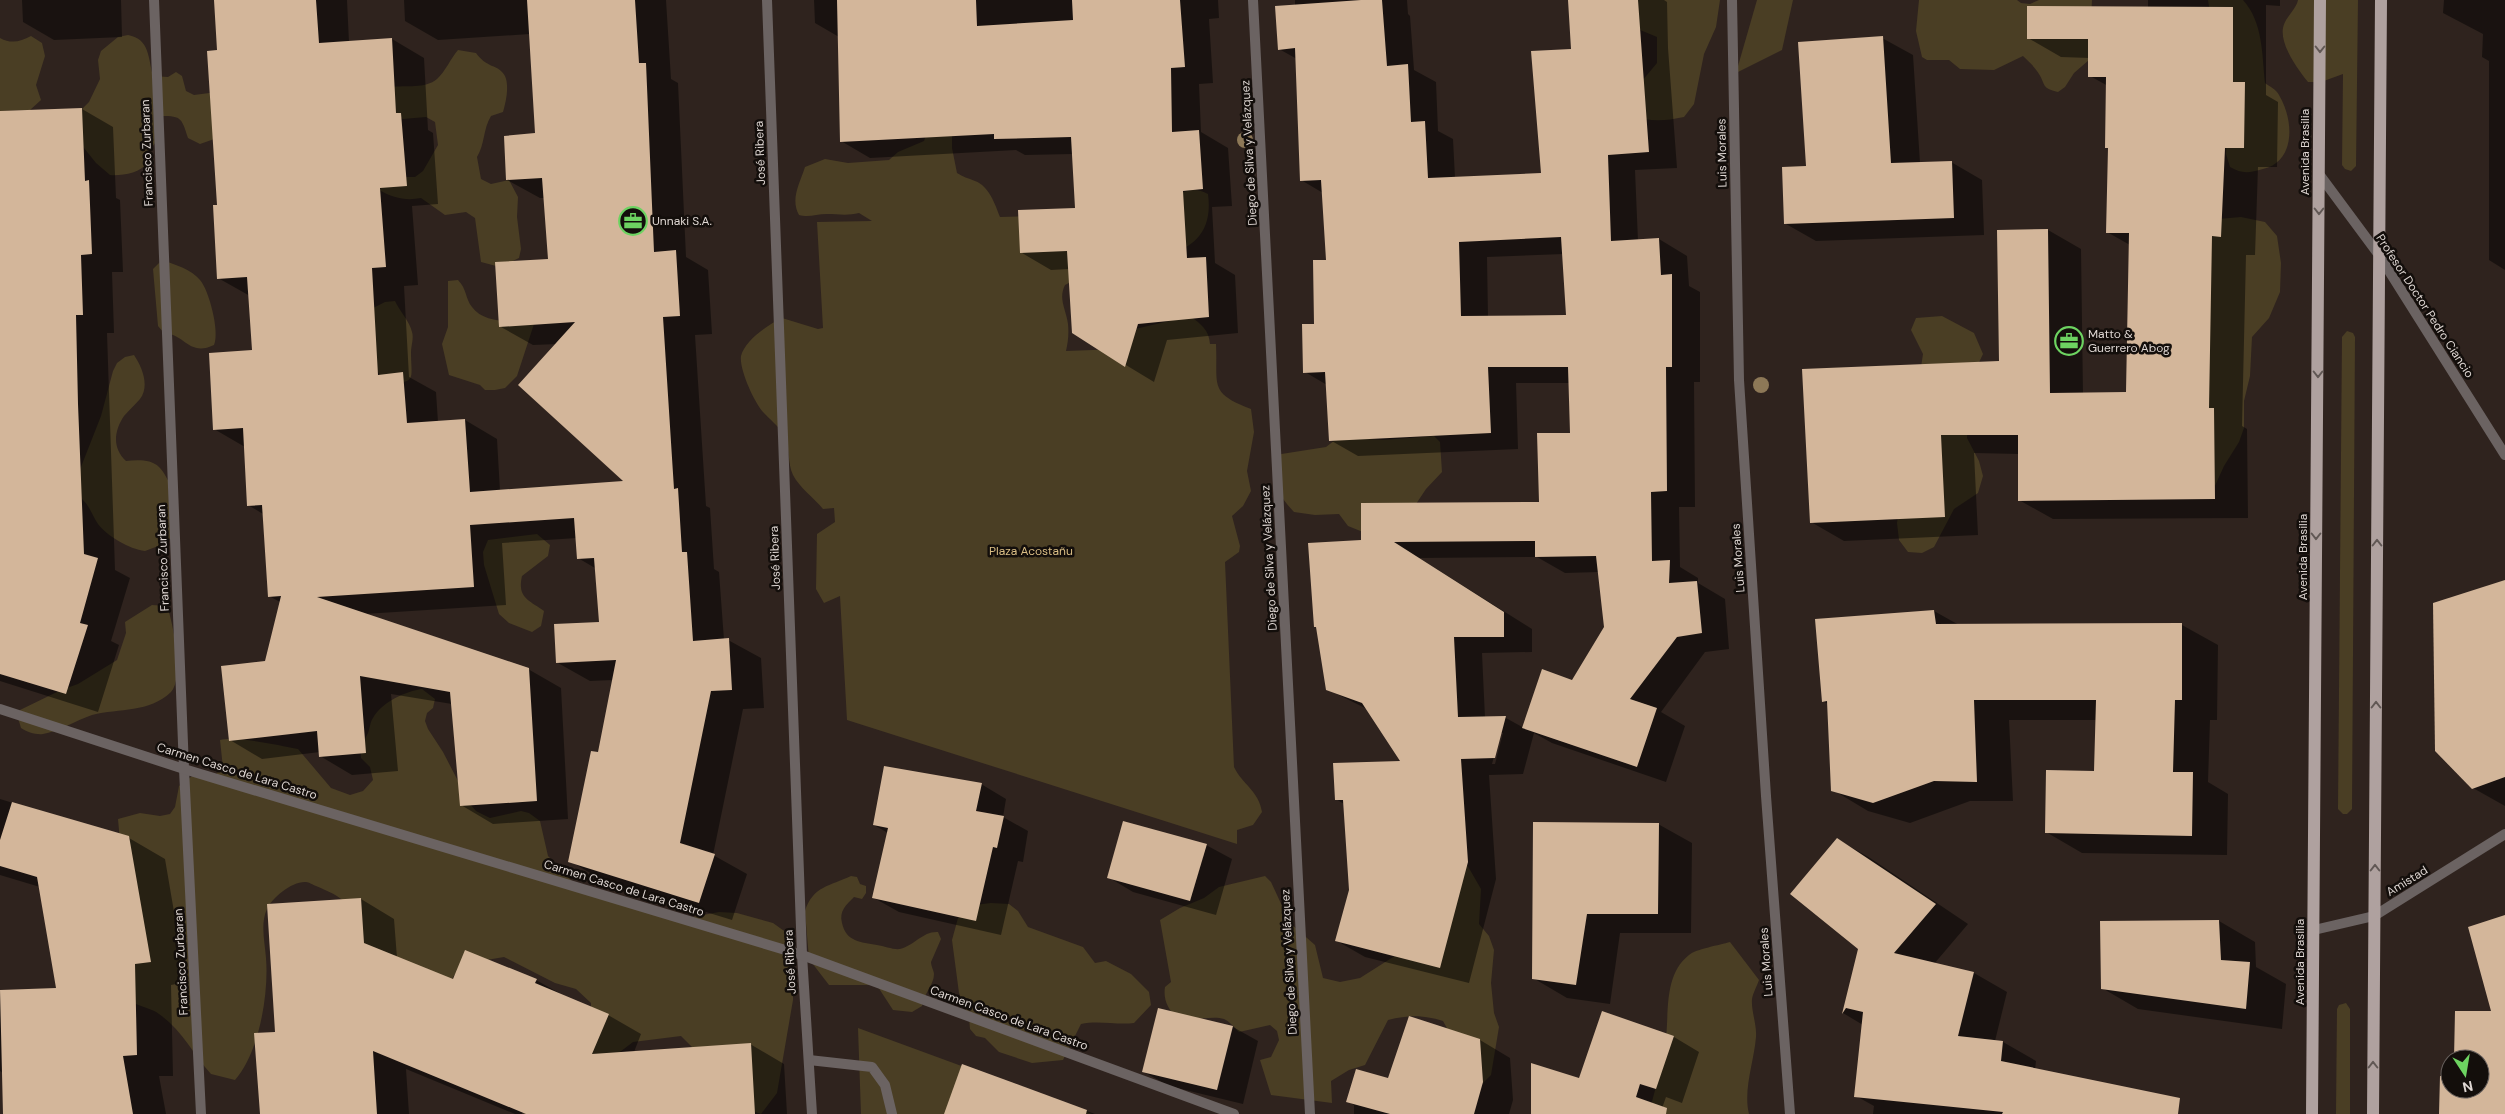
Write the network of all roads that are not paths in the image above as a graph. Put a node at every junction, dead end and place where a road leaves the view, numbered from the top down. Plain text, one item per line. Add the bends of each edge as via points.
1 (154, 0) edge
2 (767, 0) edge
3 (1253, 0) edge
4 (1732, 0) edge
5 (2320, 0) edge
6 (2380, 0) edge
7 (2319, 174) junction
8 (2379, 255) junction
9 (2505, 454) edge
10 (0, 709) edge
11 (184, 769) junction
12 (2505, 834) edge
13 (2374, 916) junction
14 (2314, 930) junction
15 (802, 955) junction
16 (809, 1060) junction
17 (201, 1114) edge
18 (812, 1114) edge
19 (892, 1114) edge
20 (1234, 1114) edge
21 (1310, 1114) edge
22 (1790, 1114) edge
23 (2312, 1114) edge
24 (2373, 1114) edge

1 - 11 street, Francisco Zurbaran
2 - 15 street, José Ribera
3 - 21 street, Diego de Silva y Velázquez
4 - 22 street, Luis Morales via 1739,380
5 -> 7 main road, Avenida Brasilia
6 - 8 main road
7 - 8 street, Profesor Doctor Pedro Ciancio
7 -> 14 main road, Avenida Brasilia
8 - 9 street, Profesor Doctor Pedro Ciancio
13 -> 8 main road
10 - 11 street, Carmen Casco de Lara Castro
11 - 15 street, Carmen Casco de Lara Castro
11 - 17 street, Francisco Zurbaran
12 - 13 street, Amistad
13 - 14 street, Amistad
24 -> 13 main road
14 - 23 main road, Avenida Brasilia
15 - 16 street, José Ribera
15 - 20 street, Carmen Casco de Lara Castro
16 - 18 street, José Ribera
16 - 19 street via 872,1067 885,1085

